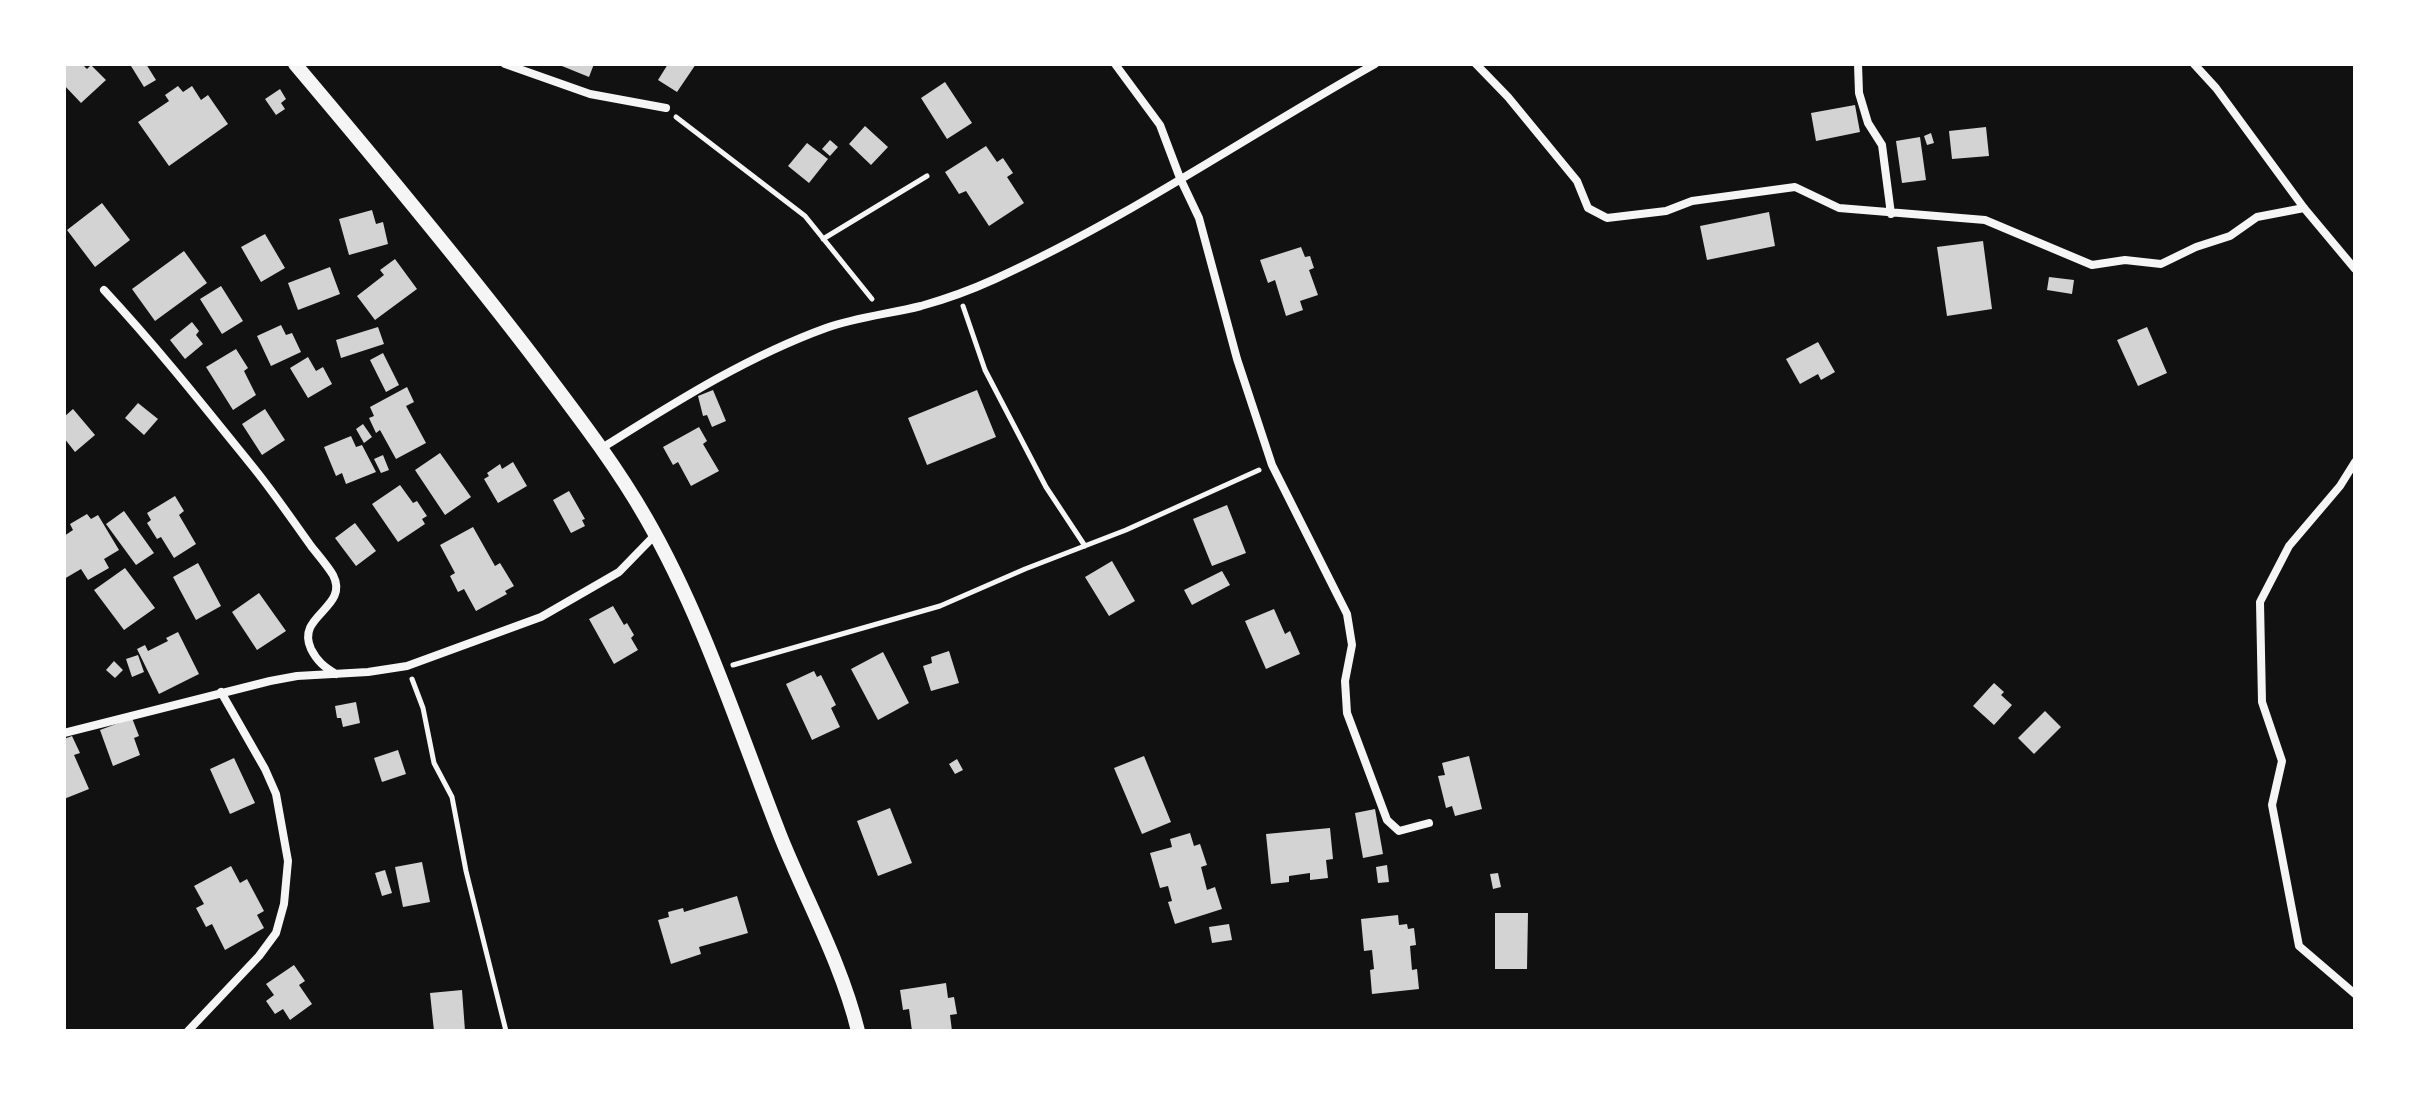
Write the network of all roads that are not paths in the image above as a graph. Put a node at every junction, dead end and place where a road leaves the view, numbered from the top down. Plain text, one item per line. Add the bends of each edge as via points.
1 (295, 64) edge
2 (505, 64) edge
3 (1115, 64) edge
4 (1375, 64) edge
5 (1476, 64) edge
6 (1858, 64) edge
7 (2194, 64) edge
8 (666, 108) road end
9 (1180, 178) junction
10 (2304, 208) junction
11 (1891, 214) junction
12 (2355, 269) edge
13 (104, 290) dead end
14 (602, 448) junction
15 (2355, 462) edge
16 (655, 535) junction
17 (337, 674) junction
18 (221, 692) junction
19 (64, 733) edge
20 (1429, 823) dead end
21 (2355, 994) edge
22 (188, 1031) edge
23 (858, 1031) edge

1 - 14 street via 456,255
2 - 8 street via 590,94
3 - 9 street via 1160,125
4 - 9 street
5 - 11 street via 1577,181 1588,208 1607,218 1795,187 1839,208
6 - 11 street via 1859,93 1882,145
7 - 10 street
9 - 14 street via 1060,248 959,294 825,329 730,371
9 - 20 street via 1199,218 1272,465 1347,614 1352,645 1345,681 1347,713 1387,820 1399,831
10 - 11 street via 2257,217 2230,236 2161,264 2125,260 2092,265 1985,220
10 - 12 street
13 - 17 street via 185,382 333,575 337,592 314,618 308,641 322,666
14 - 16 street
15 - 21 street via 2289,546 2260,602 2262,702 2282,761 2272,805 2299,946
16 - 17 street via 619,572 541,617 407,666
16 - 23 street via 687,598
17 - 18 street via 297,676
18 - 19 street
18 - 22 street via 276,794 288,861 284,904 276,933 259,956

